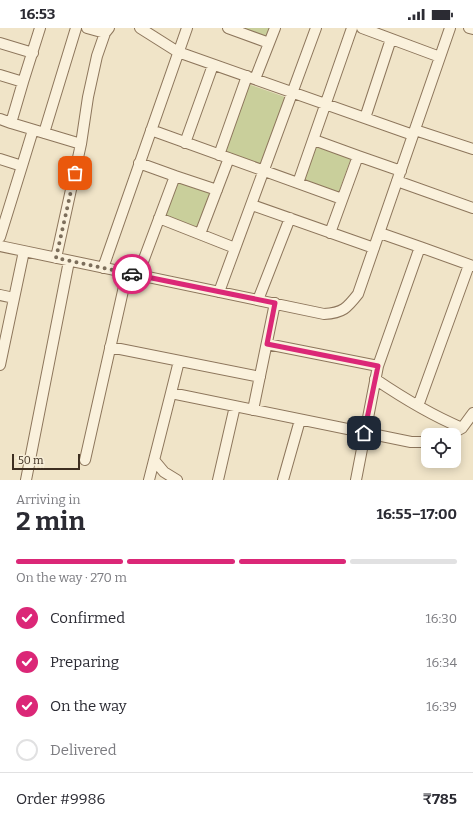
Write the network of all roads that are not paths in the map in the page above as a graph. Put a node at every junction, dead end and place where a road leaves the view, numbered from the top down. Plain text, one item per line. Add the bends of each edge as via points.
1 (40, 28) edge
2 (76, 28) edge
3 (87, 28) edge
4 (140, 28) edge
5 (186, 28) edge
6 (228, 28) edge
7 (275, 28) edge
8 (316, 28) edge
9 (352, 28) edge
10 (362, 28) edge
11 (450, 28) edge
12 (469, 28) edge
13 (473, 29) edge
14 (107, 31) edge
15 (391, 39) junction
16 (0, 42) edge
17 (269, 43) junction
18 (178, 52) junction
19 (33, 53) junction
20 (440, 57) junction
21 (213, 64) junction
22 (0, 75) edge
23 (251, 78) junction
24 (24, 82) junction
25 (293, 93) junction
26 (326, 104) junction
27 (365, 118) junction
28 (0, 120) edge
29 (11, 123) junction
30 (33, 130) junction
31 (151, 130) junction
32 (414, 132) junction
33 (44, 133) junction
34 (314, 140) junction
35 (185, 143) junction
36 (81, 144) junction
37 (473, 149) edge
38 (219, 155) junction
39 (358, 156) junction
40 (229, 158) junction
41 (0, 159) edge
42 (139, 163) junction
43 (22, 166) junction
44 (264, 170) junction
45 (175, 176) junction
46 (399, 176) junction
47 (298, 183) junction
48 (217, 190) junction
49 (342, 199) junction
50 (252, 204) junction
51 (473, 208) edge
52 (159, 218) junction
53 (290, 218) junction
54 (330, 233) junction
55 (380, 233) junction
56 (200, 234) junction
57 (0, 237) edge
58 (0, 246) edge
59 (420, 247) junction
60 (235, 248) junction
61 (374, 248) junction
62 (24, 251) junction
63 (56, 258) junction
64 (69, 261) junction
65 (471, 266) edge
66 (103, 268) junction
67 (127, 273) junction
68 (138, 275) junction
69 (219, 292) junction
70 (0, 295) edge
71 (14, 298) junction
72 (258, 300) junction
73 (275, 303) junction
74 (267, 344) junction
75 (110, 347) junction
76 (180, 361) junction
77 (0, 365) edge
78 (378, 366) junction
79 (260, 377) junction
80 (375, 379) junction
81 (171, 393) junction
82 (235, 406) junction
83 (418, 406) junction
84 (253, 410) junction
85 (472, 416) edge
86 (300, 420) junction
87 (462, 428) joint
88 (364, 433) junction
89 (421, 442) edge
90 (85, 460) dead end
91 (154, 460) junction
92 (26, 480) edge
93 (149, 480) edge
94 (176, 480) edge
95 (218, 480) edge
96 (283, 480) edge
97 (356, 480) edge

1 - 19 street
2 - 33 street
3 - 14 street
4 - 18 street
5 - 18 street
6 - 17 street
7 - 17 street
8 - 25 street
9 - 26 street
10 - 15 street
11 - 20 street
12 - 13 street
14 - 36 street via 88,97
15 - 20 street
15 - 27 street
16 - 19 street
17 - 23 street
18 - 21 street
18 - 31 street
19 - 24 street
20 - 32 street
21 - 23 street
21 - 35 street
22 - 24 street
23 - 25 street
23 - 38 street
24 - 29 street
25 - 26 street
25 - 44 street
26 - 27 street
26 - 34 street
27 - 32 street
28 - 29 street
29 - 30 street
30 - 33 street
30 - 43 street
31 - 35 street
31 - 42 street
32 - 37 street
32 - 46 street
33 - 36 street
34 - 39 street
34 - 47 street
35 - 38 street
36 - 63 street
38 - 40 street
39 - 46 street
39 - 49 street
40 - 44 street
40 - 48 street
41 - 43 street
42 - 45 street
42 - 66 street
43 - 57 street
44 - 47 street
44 - 50 street
45 - 48 street
45 - 52 street
46 - 51 street
46 - 55 street
47 - 49 street
48 - 56 street
49 - 54 street
50 - 53 street
50 - 60 street
52 - 56 street
52 - 68 street
53 - 54 street
53 - 72 street
54 - 61 street
55 - 59 street
55 - 61 street
56 - 60 street
58 - 62 street
59 - 65 street
59 - 78 street
60 - 69 street
61 - 73 street via 358,294 348,308 324,314
62 - 63 street
62 - 71 street
63 - 64 street
64 - 66 street
64 - 92 street
65 - 83 street
66 - 67 street
67 - 68 street
67 - 75 street
68 - 69 street
69 - 72 street
70 - 71 street
71 - 77 street
72 - 73 street
73 - 74 street
74 - 78 street
74 - 79 street
75 - 76 street
75 - 90 street
76 - 79 street
76 - 81 street
78 - 80 street
79 - 84 street
80 - 83 street
80 - 88 street
81 - 82 street
81 - 91 street
82 - 84 street
82 - 95 street
83 - 87 street
84 - 86 street
85 - 87 street
86 - 88 street
86 - 96 street
88 - 89 street
88 - 97 street
91 - 93 street
91 - 94 street via 164,472

